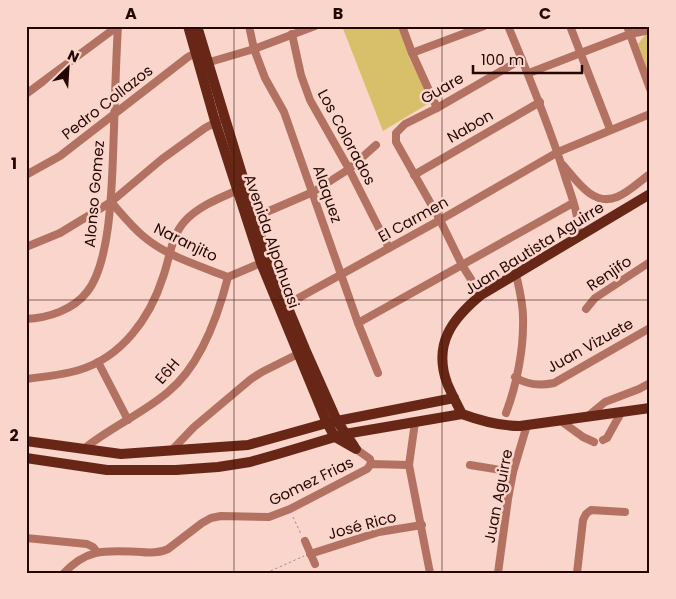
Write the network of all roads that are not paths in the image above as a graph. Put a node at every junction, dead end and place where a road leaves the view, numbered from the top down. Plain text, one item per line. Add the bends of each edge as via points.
1 (118, 26) edge
2 (188, 26) edge
3 (197, 26) edge
4 (249, 26) edge
5 (315, 26) edge
6 (402, 26) edge
7 (484, 26) edge
8 (508, 26) edge
9 (570, 26) edge
10 (629, 30) edge
11 (650, 30) edge
12 (292, 34) junction
13 (254, 49) junction
14 (199, 50) junction
15 (412, 53) junction
16 (579, 54) junction
17 (522, 59) junction
18 (203, 64) junction
19 (529, 73) junction
20 (650, 89) edge
21 (26, 94) edge
22 (540, 102) junction
23 (437, 108) junction
24 (114, 112) junction
25 (650, 114) edge
26 (220, 120) junction
27 (610, 129) junction
28 (376, 145) dead end
29 (559, 156) junction
30 (349, 168) junction
31 (650, 174) edge
32 (26, 175) edge
33 (414, 175) junction
34 (238, 190) junction
35 (313, 192) junction
36 (650, 194) edge
37 (111, 202) junction
38 (573, 203) junction
39 (255, 217) junction
40 (440, 220) junction
41 (578, 220) junction
42 (592, 229) junction
43 (576, 239) junction
44 (26, 246) edge
45 (389, 248) junction
46 (170, 253) junction
47 (650, 262) edge
48 (261, 263) junction
49 (462, 265) junction
50 (342, 274) junction
51 (516, 274) junction
52 (228, 278) junction
53 (481, 295) junction
54 (283, 306) junction
55 (586, 309) dead end
56 (26, 320) edge
57 (358, 323) junction
58 (650, 328) edge
59 (298, 354) junction
60 (98, 362) junction
61 (378, 373) dead end
62 (516, 377) junction
63 (26, 380) edge
64 (650, 383) edge
65 (454, 398) junction
66 (650, 408) edge
67 (622, 412) junction
68 (506, 413) dead end
69 (462, 414) junction
70 (586, 417) junction
71 (128, 420) junction
72 (561, 421) junction
73 (332, 422) junction
74 (415, 422) junction
75 (527, 426) junction
76 (340, 435) junction
77 (603, 440) dead end
78 (26, 441) edge
79 (594, 442) dead end
80 (85, 448) junction
81 (356, 449) joint
82 (171, 451) junction
83 (26, 458) edge
84 (371, 464) junction
85 (409, 465) junction
86 (470, 465) dead end
87 (514, 472) junction
88 (625, 512) dead end
89 (422, 525) junction
90 (26, 538) edge
91 (305, 540) road end
92 (97, 552) junction
93 (310, 554) junction
94 (315, 564) dead end
95 (67, 570) edge
96 (57, 573) edge
97 (430, 573) edge
98 (498, 573) edge
99 (577, 573) edge

1 - 21 street
1 - 24 street, Alonso Gomez
2 - 14 main road, Avenida Alpahuasi
3 - 14 main road, Avenida Alpahuasi
4 - 13 street, Alaquez
5 - 12 street
6 - 15 street
7 - 15 street
8 - 17 street
9 - 16 street
10 - 11 street
10 - 16 street
10 - 20 street
12 - 13 street
12 - 30 street, Los Colorados via 305,87
13 - 18 street
13 - 35 street, Alaquez via 265,78 284,112
14 - 18 main road, Avenida Alpahuasi
14 - 24 street, Pedro Collazos
15 - 23 street
16 - 19 street
16 - 27 street
17 - 19 street
17 - 23 street, Guare
18 - 26 main road, Avenida Alpahuasi
19 - 22 street
22 - 29 street
22 - 33 street, Nabon
23 - 33 street, Guare via 401,126 396,133 396,142
24 - 32 street, Pedro Collazos via 60,156
24 - 37 street, Alonso Gomez
25 - 27 street, El Carmen
26 - 34 main road, Avenida Alpahuasi
26 - 37 street via 162,159
26 - 39 main road, Avenida Alpahuasi
27 - 29 street, El Carmen
28 - 30 street
29 - 31 street via 583,188 602,199 618,196
29 - 38 street
29 - 40 street, El Carmen
30 - 35 street
30 - 45 street, Los Colorados
33 - 40 street
34 - 46 street via 191,215 174,238
34 - 48 main road, Avenida Alpahuasi
35 - 39 street
35 - 50 street, Alaquez
36 - 42 main road, Juan Bautista Aguirre
37 - 44 street via 60,233
37 - 46 street, Naranjito via 143,236
37 - 56 street, Alonso Gomez via 102,260 88,291 69,308
38 - 41 street
38 - 49 street, Juan Bautista Aguirre
39 - 54 main road, Avenida Alpahuasi
40 - 45 street, El Carmen
40 - 49 street
41 - 42 street
41 - 43 street
42 - 43 main road, Juan Bautista Aguirre
43 - 51 main road, Juan Bautista Aguirre
45 - 50 street, El Carmen
46 - 52 street, Naranjito
46 - 60 street via 154,301 140,325 120,346
47 - 55 street, Renjifo via 595,298
48 - 52 street, Naranjito
48 - 54 main road, Avenida Alpahuasi
49 - 53 street
49 - 57 street, Juan Bautista Aguirre
50 - 54 street, El Carmen
50 - 57 street, Alaquez
51 - 53 main road, Juan Bautista Aguirre
51 - 62 street via 524,315
52 - 71 street, E6H via 219,310 189,368 170,391
53 - 65 main road, Juan Bautista Aguirre via 456,319 444,343 443,370
54 - 59 main road, Avenida Alpahuasi
54 - 73 main road, Avenida Alpahuasi via 305,349
57 - 61 street, Alaquez
58 - 62 street, Juan Vizuete via 554,383 534,384
59 - 73 main road, Avenida Alpahuasi
59 - 82 street via 251,379
60 - 63 street via 81,370
60 - 71 street
62 - 68 street
64 - 70 street via 605,402
65 - 69 main road, Juan Bautista Aguirre
65 - 73 main road
66 - 67 main road
67 - 70 main road
67 - 77 street
69 - 74 main road
69 - 75 main road via 500,425
70 - 72 main road
71 - 80 street, E6H
72 - 75 main road
72 - 79 street
73 - 76 main road, Avenida Alpahuasi
73 - 82 main road via 248,445
74 - 76 main road
74 - 85 street
75 - 87 street, Juan Aguirre
76 - 81 main road
76 - 83 main road via 250,462 218,467 107,470
78 - 80 main road
80 - 82 main road via 121,454
81 - 84 street via 370,459
84 - 85 street, Gomez Frias
84 - 92 street, Gomez Frias via 367,469 270,517 211,518 162,551
85 - 89 street
86 - 87 street
87 - 98 street, Juan Aguirre
88 - 99 street via 591,510 586,514
89 - 93 street, José Rico via 379,532
89 - 97 street
90 - 92 street, Gomez Frias via 87,544
91 - 93 street
92 - 95 street via 74,562
93 - 94 street
95 - 96 street via 64,568

